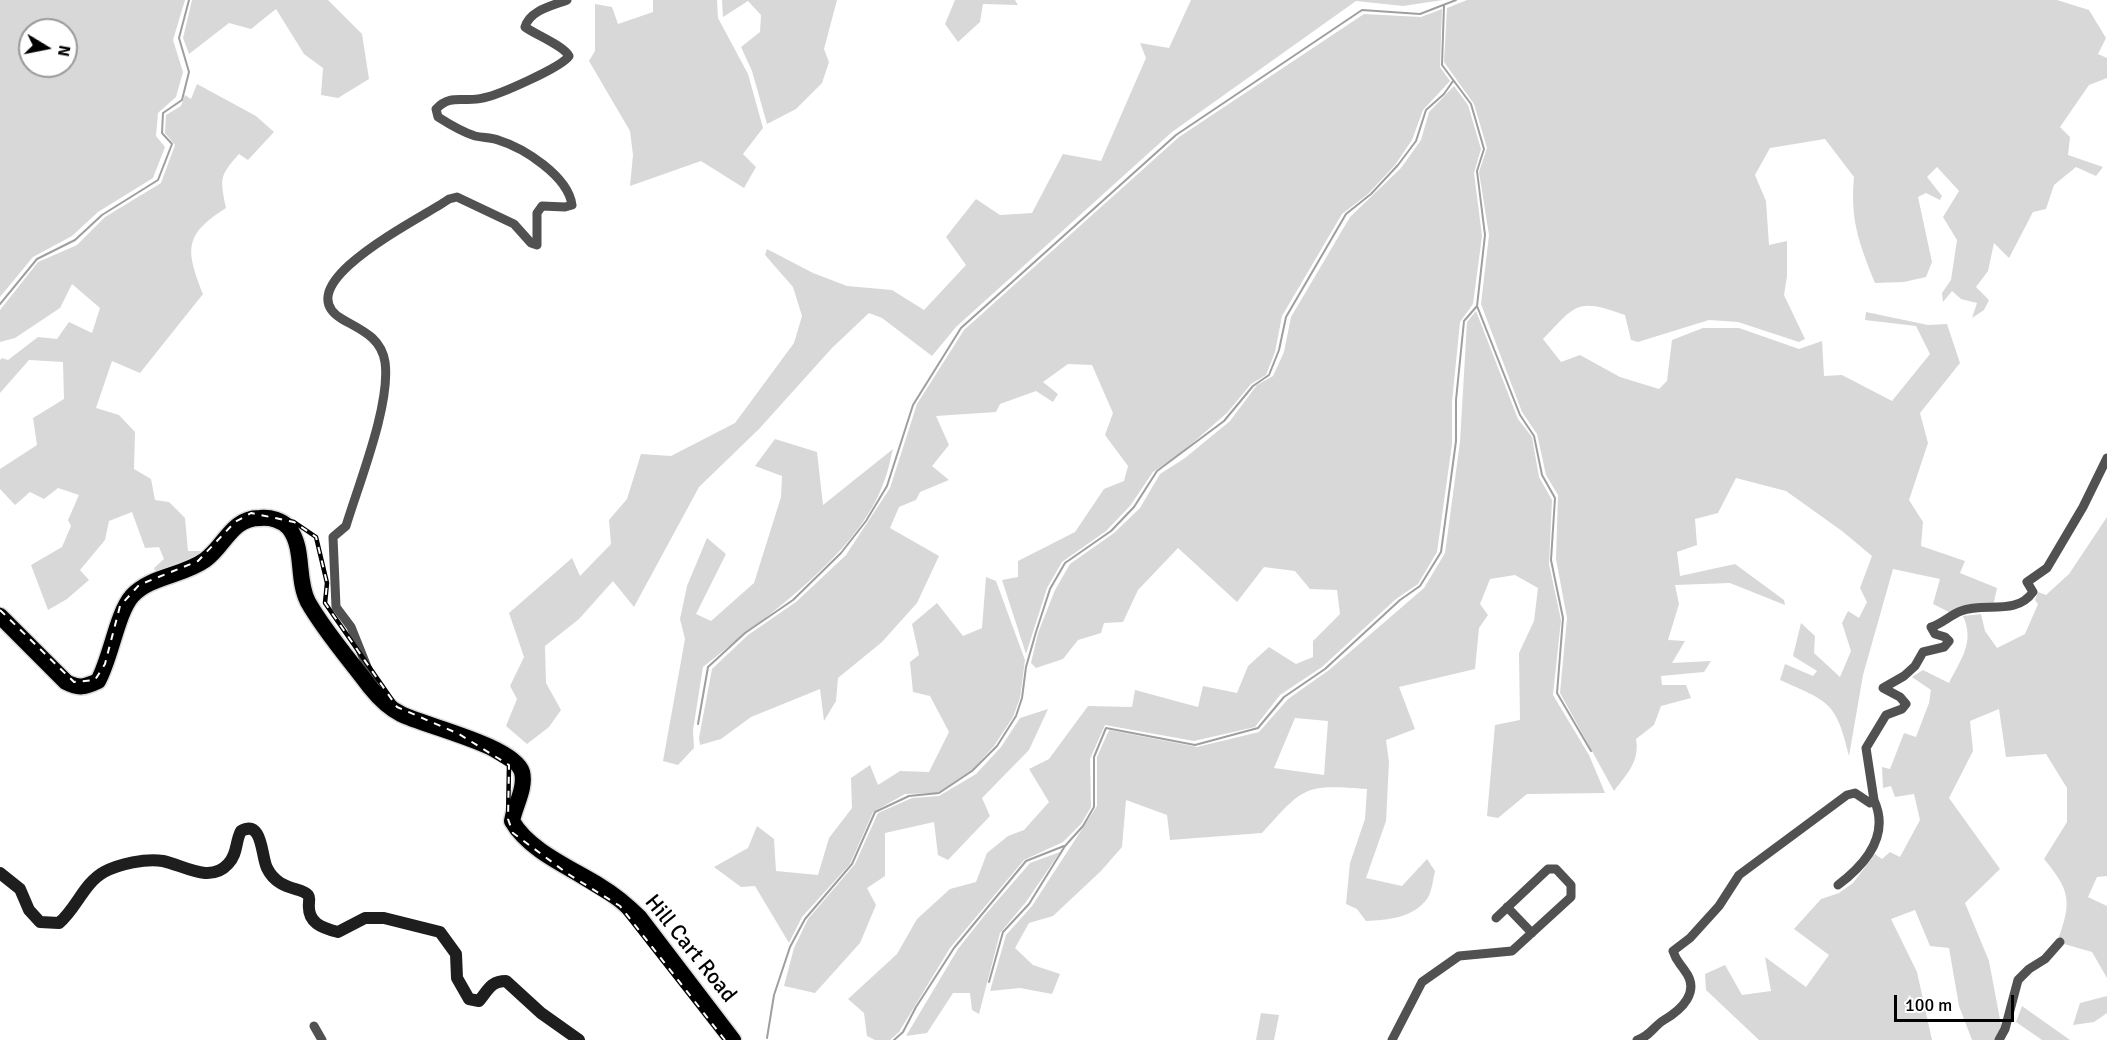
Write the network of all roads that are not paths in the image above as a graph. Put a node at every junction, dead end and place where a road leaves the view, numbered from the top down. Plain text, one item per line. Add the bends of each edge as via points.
1 (567, 0) edge
2 (2107, 458) edge
3 (0, 616) edge
4 (378, 696) junction
5 (1874, 800) junction
6 (0, 873) edge
7 (1838, 885) dead end
8 (1507, 907) junction
9 (1496, 918) dead end
10 (1532, 933) junction
11 (2060, 942) dead end
12 (314, 1026) dead end
13 (322, 1040) edge
14 (579, 1040) edge
15 (733, 1040) edge
16 (1392, 1040) edge
17 (1637, 1040) edge
18 (1999, 1040) edge

1 - 4 street via 536,12 527,19 525,27 566,51 566,62 518,87 481,99 452,98 436,109 438,117 447,123 476,136 497,139 547,166 571,196 572,205 542,206 537,213 537,245 513,224 457,197 449,199 377,242 352,262 328,290 327,302 332,312 370,334 385,359 384,399 346,526 333,537 332,560 336,607 362,650
2 - 5 street via 2047,568 2027,582 2033,592 2028,600 1996,609 1960,612 1931,627 1935,634 1949,641 1944,647 1923,652 1904,676 1883,688 1906,704 1886,715 1866,748
3 - 4 highway, Hill Cart Road via 66,682 76,688 86,687 98,681 104,671 131,597 144,586 210,557 244,520 275,519 296,538 308,601
4 - 15 highway, Hill Cart Road via 397,712 459,734 513,760 522,771 523,785 512,820 518,831 623,902 640,918
5 - 7 street via 1880,817 1879,833 1869,856
5 - 17 street via 1870,803 1856,793 1847,795 1739,875 1719,906 1673,951 1676,962 1689,978 1686,1005 1644,1039
6 - 14 main road via 20,890 40,922 59,923 104,872 141,861 161,860 204,873 215,872 227,865 235,853 241,831 254,829 260,836 268,870 280,884 310,897 309,916 314,923 338,932 364,918 384,918 440,932 456,954 457,978 469,999 479,1001 490,985 506,981
8 - 9 street
8 - 10 street
8 - 10 street via 1548,869 1556,869 1571,885 1571,897
10 - 16 street via 1512,951 1459,956 1422,982
11 - 18 street via 2018,980
12 - 13 street

